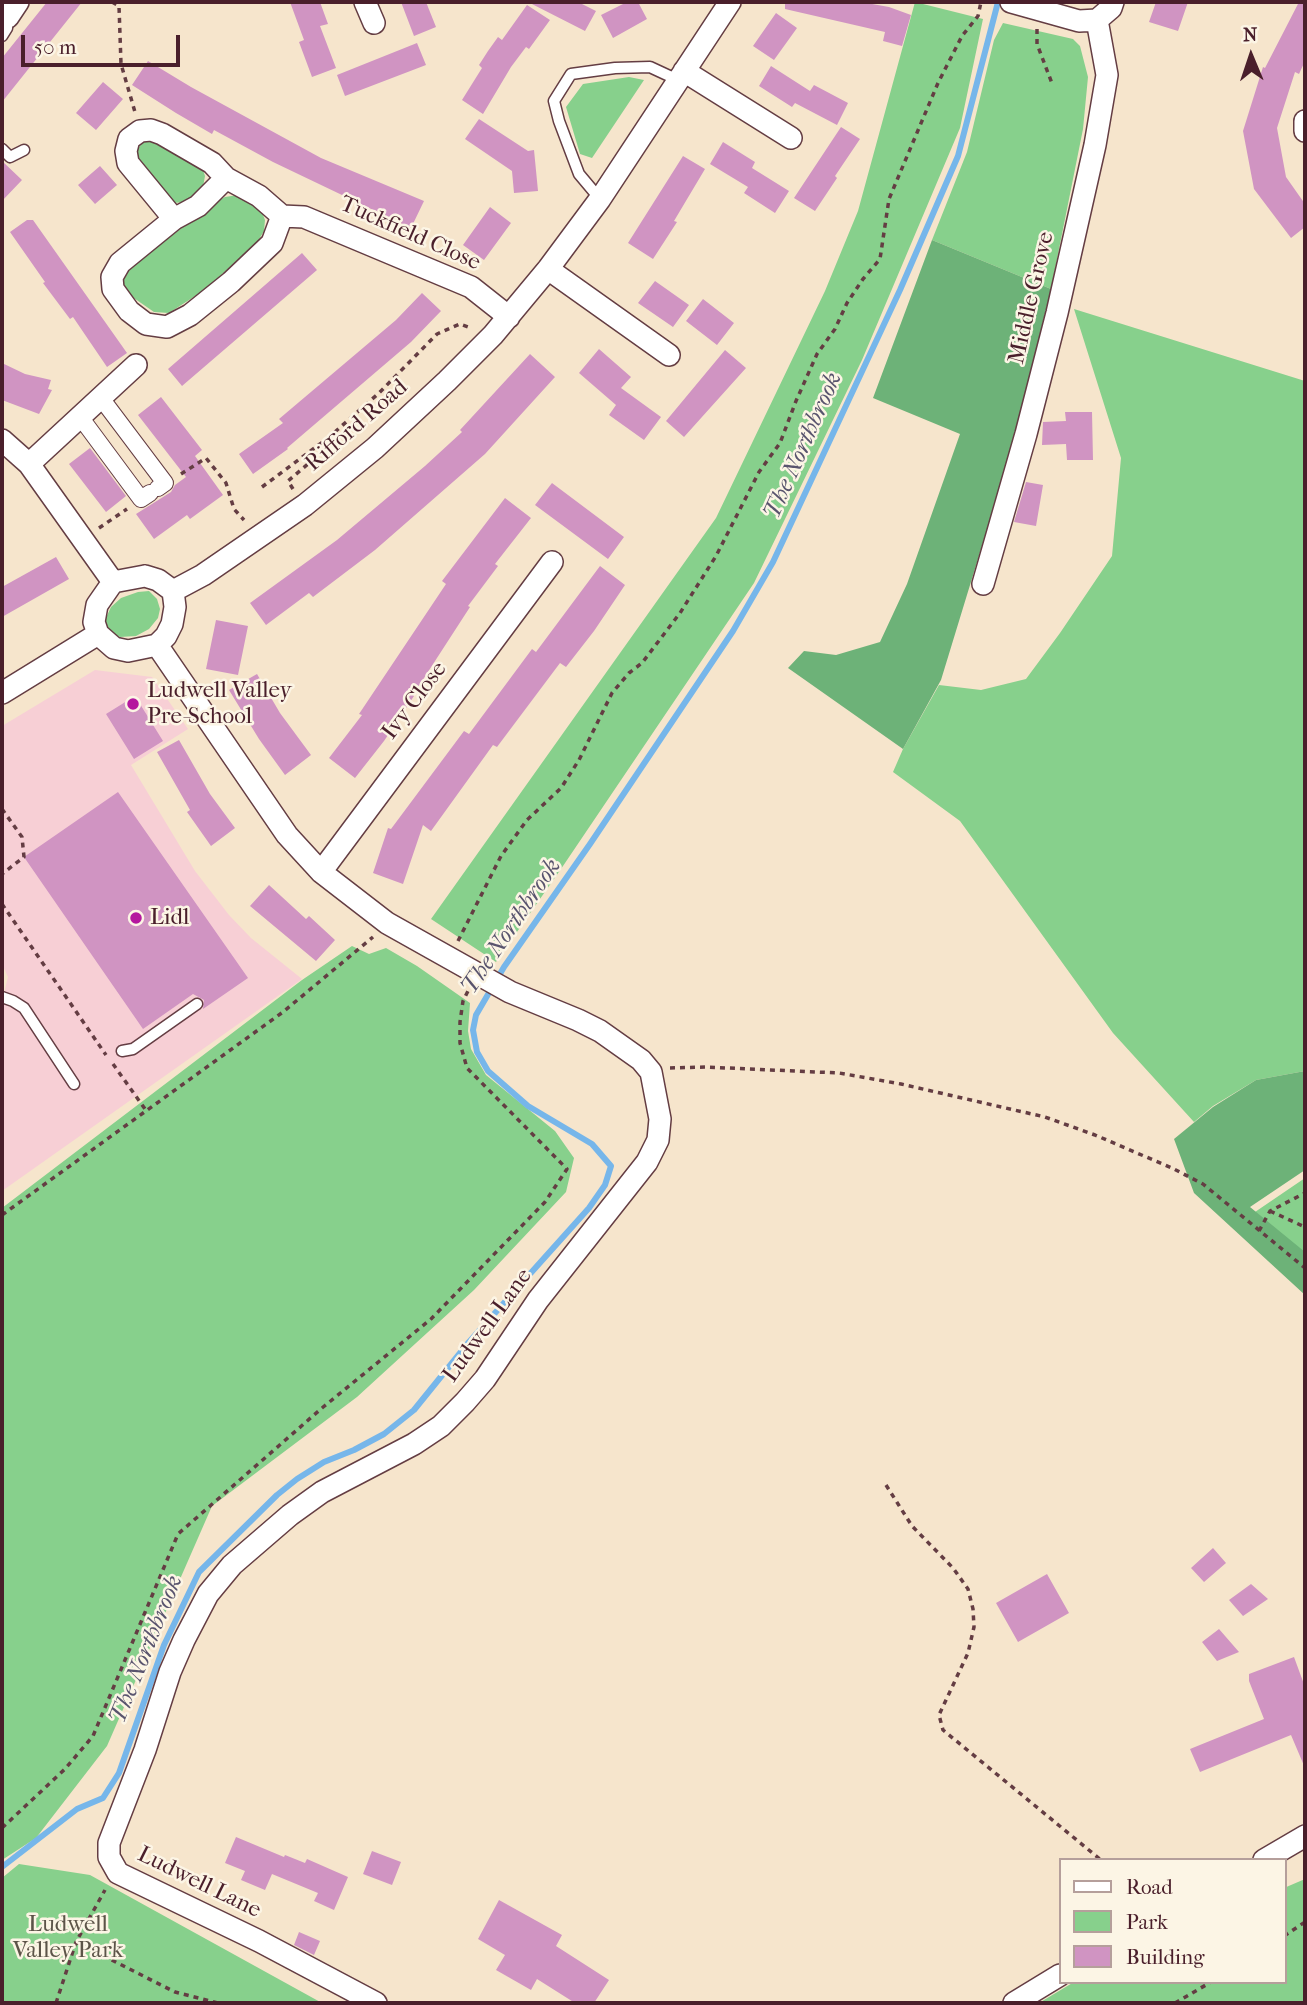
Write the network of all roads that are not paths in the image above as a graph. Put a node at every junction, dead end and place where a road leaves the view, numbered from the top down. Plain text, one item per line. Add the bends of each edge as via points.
1 (365, 2) edge
2 (730, 2) edge
3 (1013, 2) edge
4 (1113, 2) edge
5 (1097, 20) junction
6 (374, 23) dead end
7 (681, 75) junction
8 (1305, 121) edge
9 (1305, 131) edge
10 (790, 138) dead end
11 (2, 149) edge
12 (24, 150) dead end
13 (226, 178) junction
14 (600, 199) junction
15 (282, 216) junction
16 (174, 219) junction
17 (548, 269) junction
18 (509, 317) junction
19 (669, 355) dead end
20 (136, 365) dead end
21 (101, 398) junction
22 (80, 418) junction
23 (2, 440) edge
24 (29, 464) junction
25 (552, 562) dead end
26 (113, 582) junction
27 (984, 584) dead end
28 (173, 591) junction
29 (98, 634) junction
30 (157, 645) junction
31 (2, 693) edge
32 (321, 872) junction
33 (2, 997) edge
34 (197, 1004) dead end
35 (122, 1051) dead end
36 (74, 1084) dead end
37 (1305, 1836) edge
38 (1267, 1858) edge
39 (1058, 1976) edge
40 (376, 2003) edge
41 (1014, 2003) edge

1 - 6 street
2 - 7 street, Rifford Road
3 - 5 street via 1079,21
4 - 5 street
5 - 27 street, Middle Grove via 1107,75 1095,145 1057,313
7 - 10 street
7 - 14 street, Rifford Road
7 - 14 lane via 650,67 571,74 554,101 579,174
8 - 9 street
11 - 12 lane via 10,157
13 - 15 street, Tuckfield Close via 259,196
13 - 16 street via 198,206
13 - 16 street, Tuckfield Close via 212,163 162,134 140,131 129,139 128,163
14 - 17 street, Rifford Road
15 - 16 street via 272,243 190,315 167,327 146,324 113,289 112,277 120,263
15 - 18 street, Tuckfield Close via 304,217 471,287
17 - 18 street, Rifford Road
17 - 19 street
18 - 28 street, Rifford Road via 447,381 305,505
20 - 21 street
21 - 22 street
21 - 22 street via 154,491
22 - 24 street
23 - 24 street
24 - 26 street
25 - 32 street, Ivy Close
26 - 28 street via 145,576
26 - 29 street via 97,605 94,622
28 - 30 street via 172,624
29 - 30 street via 114,648 128,651
29 - 31 street
30 - 32 street via 287,835
32 - 40 street, Ludwell Lane via 387,923 510,992 600,1031 641,1060 652,1072 660,1119 658,1140 647,1162 538,1300 485,1379 441,1426 389,1459 322,1492 290,1515 232,1565 208,1594 170,1672 109,1843 109,1857 118,1873
33 - 36 lane via 24,1008
34 - 35 lane via 133,1049
37 - 38 street
39 - 41 street

